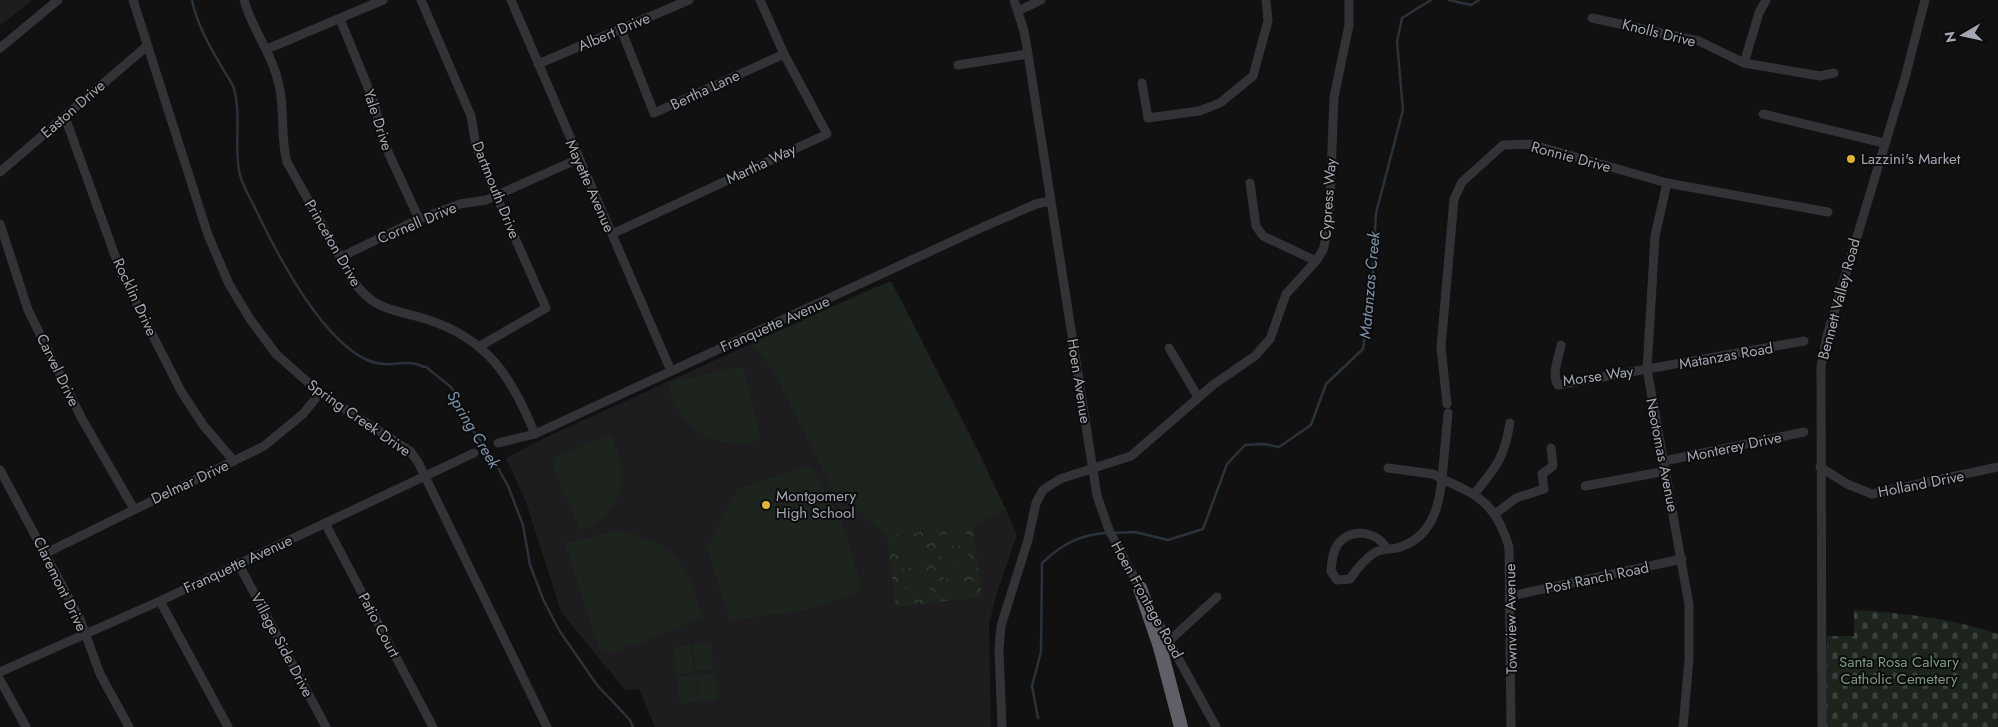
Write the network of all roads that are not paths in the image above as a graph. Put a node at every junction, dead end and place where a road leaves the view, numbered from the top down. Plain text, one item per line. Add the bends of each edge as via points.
1 (58, 0) edge
2 (133, 0) edge
3 (244, 0) edge
4 (383, 0) edge
5 (421, 0) edge
6 (511, 0) edge
7 (689, 0) edge
8 (760, 0) edge
9 (1014, 0) edge
10 (1041, 0) edge
11 (1266, 0) edge
12 (1349, 0) edge
13 (1766, 0) edge
14 (1925, 0) edge
15 (1018, 12) junction
16 (1592, 18) dead end
17 (340, 19) junction
18 (622, 29) junction
19 (147, 46) junction
20 (0, 48) edge
21 (268, 49) junction
22 (784, 54) junction
23 (1028, 54) junction
24 (538, 64) junction
25 (1744, 64) junction
26 (958, 65) dead end
27 (1834, 73) dead end
28 (1142, 83) dead end
29 (1763, 114) dead end
30 (64, 117) junction
31 (1884, 142) junction
32 (578, 159) junction
33 (0, 172) edge
34 (1250, 183) dead end
35 (1666, 183) junction
36 (496, 195) junction
37 (1050, 201) junction
38 (1828, 212) dead end
39 (419, 219) junction
40 (0, 224) edge
41 (612, 234) junction
42 (341, 257) junction
43 (1316, 261) junction
44 (1804, 341) dead end
45 (1561, 345) dead end
46 (480, 346) junction
47 (1169, 348) dead end
48 (1647, 369) junction
49 (670, 371) junction
50 (320, 393) junction
51 (1198, 397) junction
52 (1510, 423) dead end
53 (1804, 432) dead end
54 (535, 434) junction
55 (498, 443) dead end
56 (1551, 448) dead end
57 (474, 453) dead end
58 (234, 461) junction
59 (1664, 461) junction
60 (1820, 467) junction
61 (1093, 468) junction
62 (1388, 468) dead end
63 (1998, 468) edge
64 (0, 470) edge
65 (1666, 471) junction
66 (423, 476) junction
67 (1442, 478) junction
68 (1585, 486) dead end
69 (1475, 493) junction
70 (134, 509) junction
71 (1495, 514) junction
72 (325, 523) junction
73 (1387, 549) junction
74 (46, 553) junction
75 (1682, 559) junction
76 (238, 563) junction
77 (1140, 588) junction
78 (1511, 596) junction
79 (1217, 597) dead end
80 (160, 601) junction
81 (84, 634) junction
82 (1169, 641) junction
83 (0, 672) edge
84 (0, 680) edge
85 (26, 727) edge
86 (129, 727) edge
87 (228, 727) edge
88 (326, 727) edge
89 (433, 727) edge
90 (547, 727) edge
91 (1002, 727) edge
92 (1181, 727) edge
93 (1216, 727) edge
94 (1511, 727) edge
95 (1683, 727) edge
96 (1822, 727) edge

1 - 20 street
2 - 19 street, Spring Creek Drive
3 - 21 street, Princeton Drive
4 - 17 street
5 - 36 street, Dartmouth Drive via 471,116 476,146
6 - 24 street, Mayette Avenue
7 - 18 street, Albert Drive
8 - 22 street
9 - 15 street, Hoen Avenue
10 - 15 street
11 - 28 street via 1268,21 1253,76 1220,103 1199,111 1148,118
12 - 43 street, Cypress Way via 1348,26 1334,104 1328,234
13 - 25 street
14 - 31 street, Bennett Valley Road
15 - 23 street, Hoen Avenue
16 - 25 street, Knolls Drive via 1699,41
17 - 21 street
17 - 39 street, Yale Drive via 374,102 383,141
18 - 22 street, Bertha Lane via 654,113
18 - 24 street, Albert Drive
19 - 30 street, Easton Drive
19 - 50 street, Spring Creek Drive via 208,234 229,284 276,354
21 - 42 street, Princeton Drive via 281,94 287,162
22 - 41 street, Martha Way via 827,134
23 - 26 street
23 - 37 street, Hoen Avenue
24 - 32 street, Mayette Avenue
25 - 27 street, Knolls Drive via 1820,76
29 - 31 street
30 - 33 street, Easton Drive
30 - 58 street, Rocklin Drive via 122,275 181,390 203,425
31 - 60 street, Bennett Valley Road via 1827,336 1821,367
32 - 36 street, Cornell Drive
32 - 41 street, Mayette Avenue
34 - 43 street via 1256,226 1263,236
35 - 38 street, Ronnie Drive
35 - 48 street, Neotomas Avenue via 1655,236
35 - 67 street, Ronnie Drive via 1530,144 1503,145 1462,182 1454,199 1441,347 1448,408
36 - 39 street, Cornell Drive
36 - 46 street, Dartmouth Drive via 546,308
37 - 49 street, Franquette Avenue via 983,227
37 - 61 street, Hoen Avenue
39 - 42 street, Cornell Drive
40 - 70 street, Carvel Drive via 28,310 82,419
41 - 49 street, Mayette Avenue
42 - 46 street, Princeton Drive via 360,291 378,305 449,327
43 - 51 street, Cypress Way via 1286,294 1273,332 1261,352
44 - 48 street, Matanzas Road
45 - 48 street, Morse Way via 1556,372 1558,385
46 - 54 street, Princeton Drive via 512,383
47 - 51 street
48 - 59 street, Neotomas Avenue
49 - 54 street, Franquette Avenue
50 - 58 street, Delmar Drive via 303,414 264,446
50 - 66 street, Spring Creek Drive via 406,447 418,462
51 - 61 street, Cypress Way via 1130,456
52 - 69 street via 1501,459
53 - 59 street, Monterey Drive
54 - 55 street, Franquette Avenue
56 - 71 street via 1553,466 1542,474 1544,489 1516,498
57 - 66 street, Franquette Avenue
58 - 70 street, Delmar Drive
59 - 65 street, Neotomas Avenue
60 - 63 street, Holland Drive via 1847,484 1872,494
60 - 96 street, Bennett Valley Road
61 - 77 street, Hoen Frontage Road via 1103,516
61 - 91 street via 1050,484 1036,503 1001,626
62 - 67 street, Townview Avenue
64 - 74 street, Claremont Drive
65 - 68 street
65 - 75 street, Neotomas Avenue
66 - 72 street, Franquette Avenue
66 - 90 street, Spring Creek Drive
67 - 69 street, Townview Avenue
67 - 73 street via 1441,493 1422,536 1397,548
69 - 71 street, Townview Avenue
70 - 74 street, Delmar Drive
71 - 78 street, Townview Avenue via 1510,547
72 - 76 street, Franquette Avenue
72 - 89 street, Patio Court
73 - 73 street via 1373,534 1346,538 1336,546 1333,554 1331,571 1334,578 1341,582 1350,579 1374,553
74 - 81 street, Claremont Drive via 80,619
75 - 78 street, Post Ranch Road
75 - 95 street, Neotomas Avenue via 1690,632
76 - 80 street, Franquette Avenue
76 - 88 street, Village Side Drive
77 - 82 street, Hoen Frontage Road
77 - 92 highway
78 - 94 street, Townview Avenue
79 - 82 street
80 - 81 street, Franquette Avenue
80 - 87 street
81 - 83 street, Franquette Avenue
81 - 86 street, Claremont Drive via 100,674
82 - 93 street, Hoen Frontage Road
84 - 85 street

